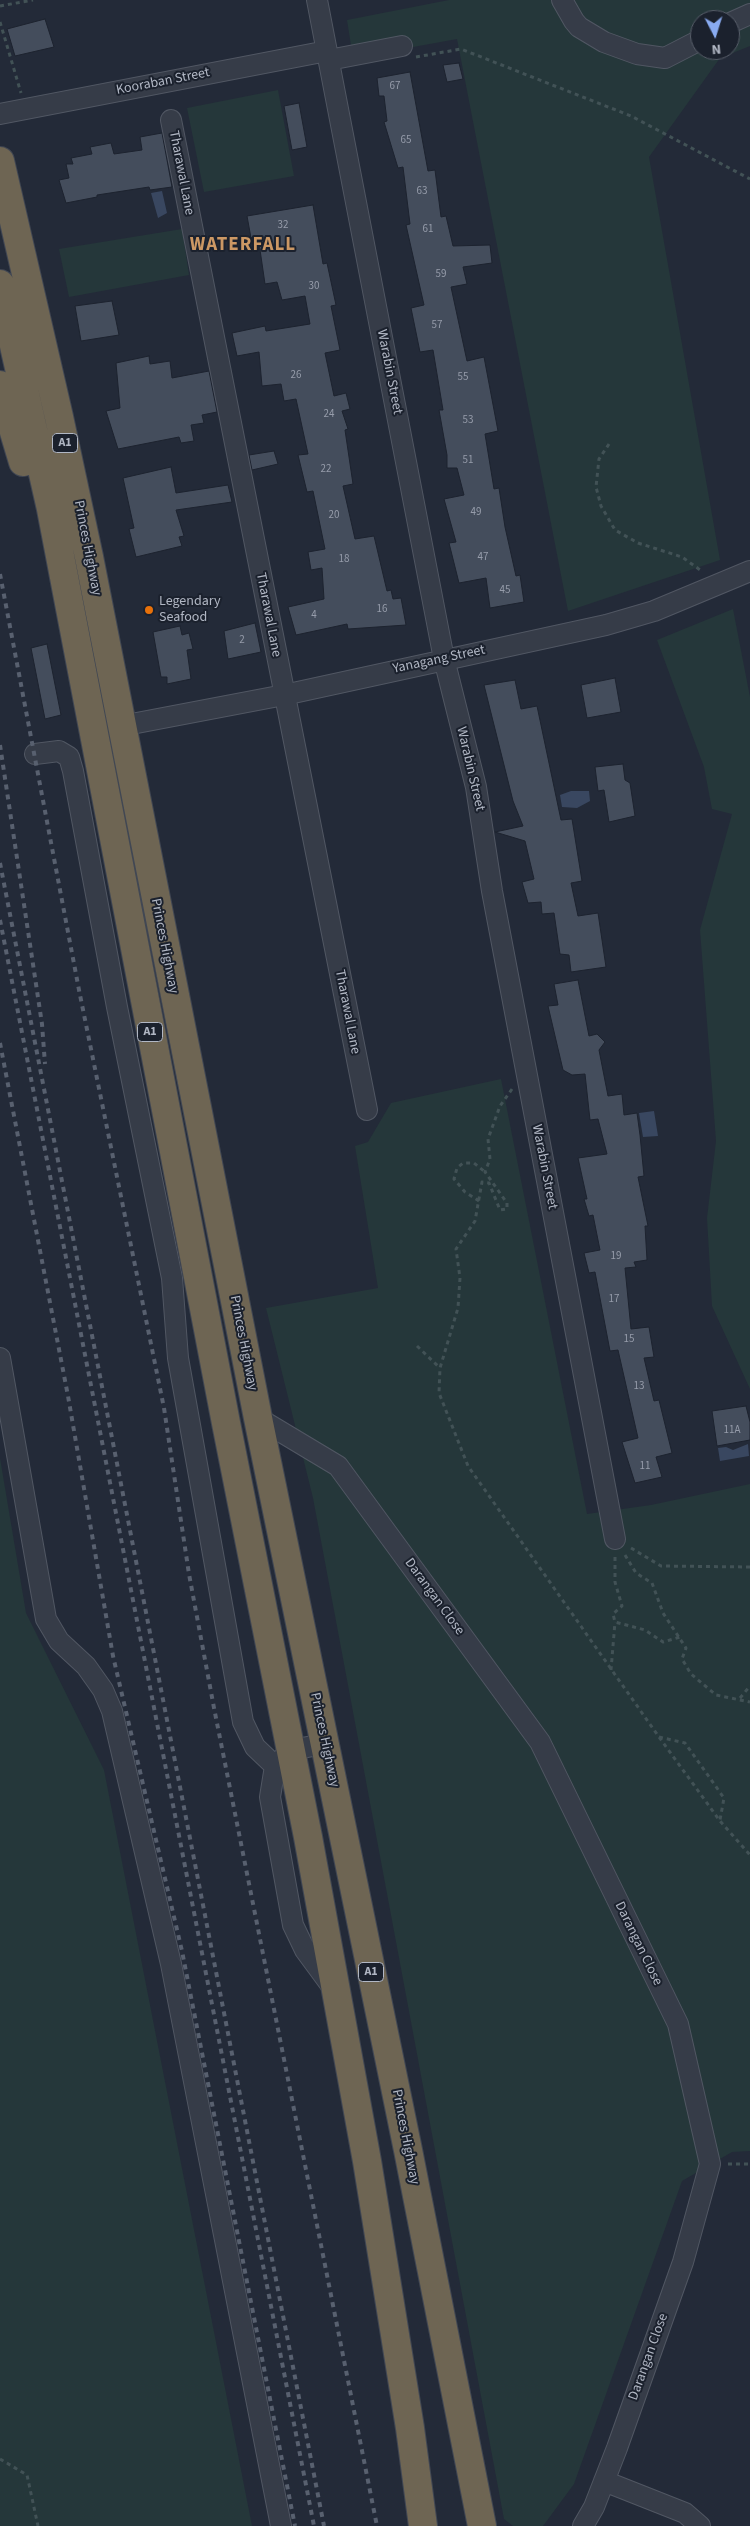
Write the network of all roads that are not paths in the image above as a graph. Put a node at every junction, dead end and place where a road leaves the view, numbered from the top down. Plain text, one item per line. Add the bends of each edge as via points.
1 (317, 0) edge
2 (562, 0) edge
3 (690, 45) edge
4 (408, 51) road end
5 (328, 56) junction
6 (0, 114) edge
7 (171, 120) dead end
8 (0, 161) edge
9 (0, 284) edge
10 (0, 385) edge
11 (750, 571) edge
12 (76, 640) junction
13 (444, 659) junction
14 (284, 695) junction
15 (121, 726) junction
16 (35, 754) dead end
17 (366, 1110) dead end
18 (0, 1358) edge
19 (258, 1418) junction
20 (615, 1539) road end
21 (324, 1744) junction
22 (283, 1758) junction
23 (604, 2481) junction
24 (281, 2526) edge
25 (423, 2526) edge
26 (482, 2526) edge
27 (583, 2526) edge
28 (700, 2526) edge

1 - 5 street, Warabin Street
2 - 3 street via 579,27 604,42 637,54 665,58
4 - 5 street, Kooraban Street
5 - 6 street, Kooraban Street via 22,104
5 - 13 street, Warabin Street
7 - 14 street, Tharawal Lane
8 - 15 highway, Princes Highway / A1 via 63,436
9 - 12 highway, Princes Highway / A1 via 51,509
10 - 12 highway
11 - 13 street, Yanagang Street via 630,618
12 - 22 highway, Princes Highway / A1
13 - 14 street, Yanagang Street
13 - 20 street, Warabin Street via 476,788 492,891
14 - 15 street, Yanagang Street
14 - 17 street, Tharawal Lane
15 - 19 highway, Princes Highway / A1
16 - 22 street via 59,752 68,757 74,771 119,1017 172,1278 178,1358 243,1722 255,1748
18 - 24 street via 46,1619 59,1641 86,1666 118,1710
19 - 21 highway, Princes Highway / A1
19 - 23 street, Darangan Close via 338,1466 540,1742 678,2024 710,2164 683,2262
21 - 22 street
21 - 26 highway, Princes Highway / A1
22 - 25 highway, Princes Highway / A1 via 337,1992 409,2419
23 - 27 street, Darangan Close
23 - 28 street via 685,2513

